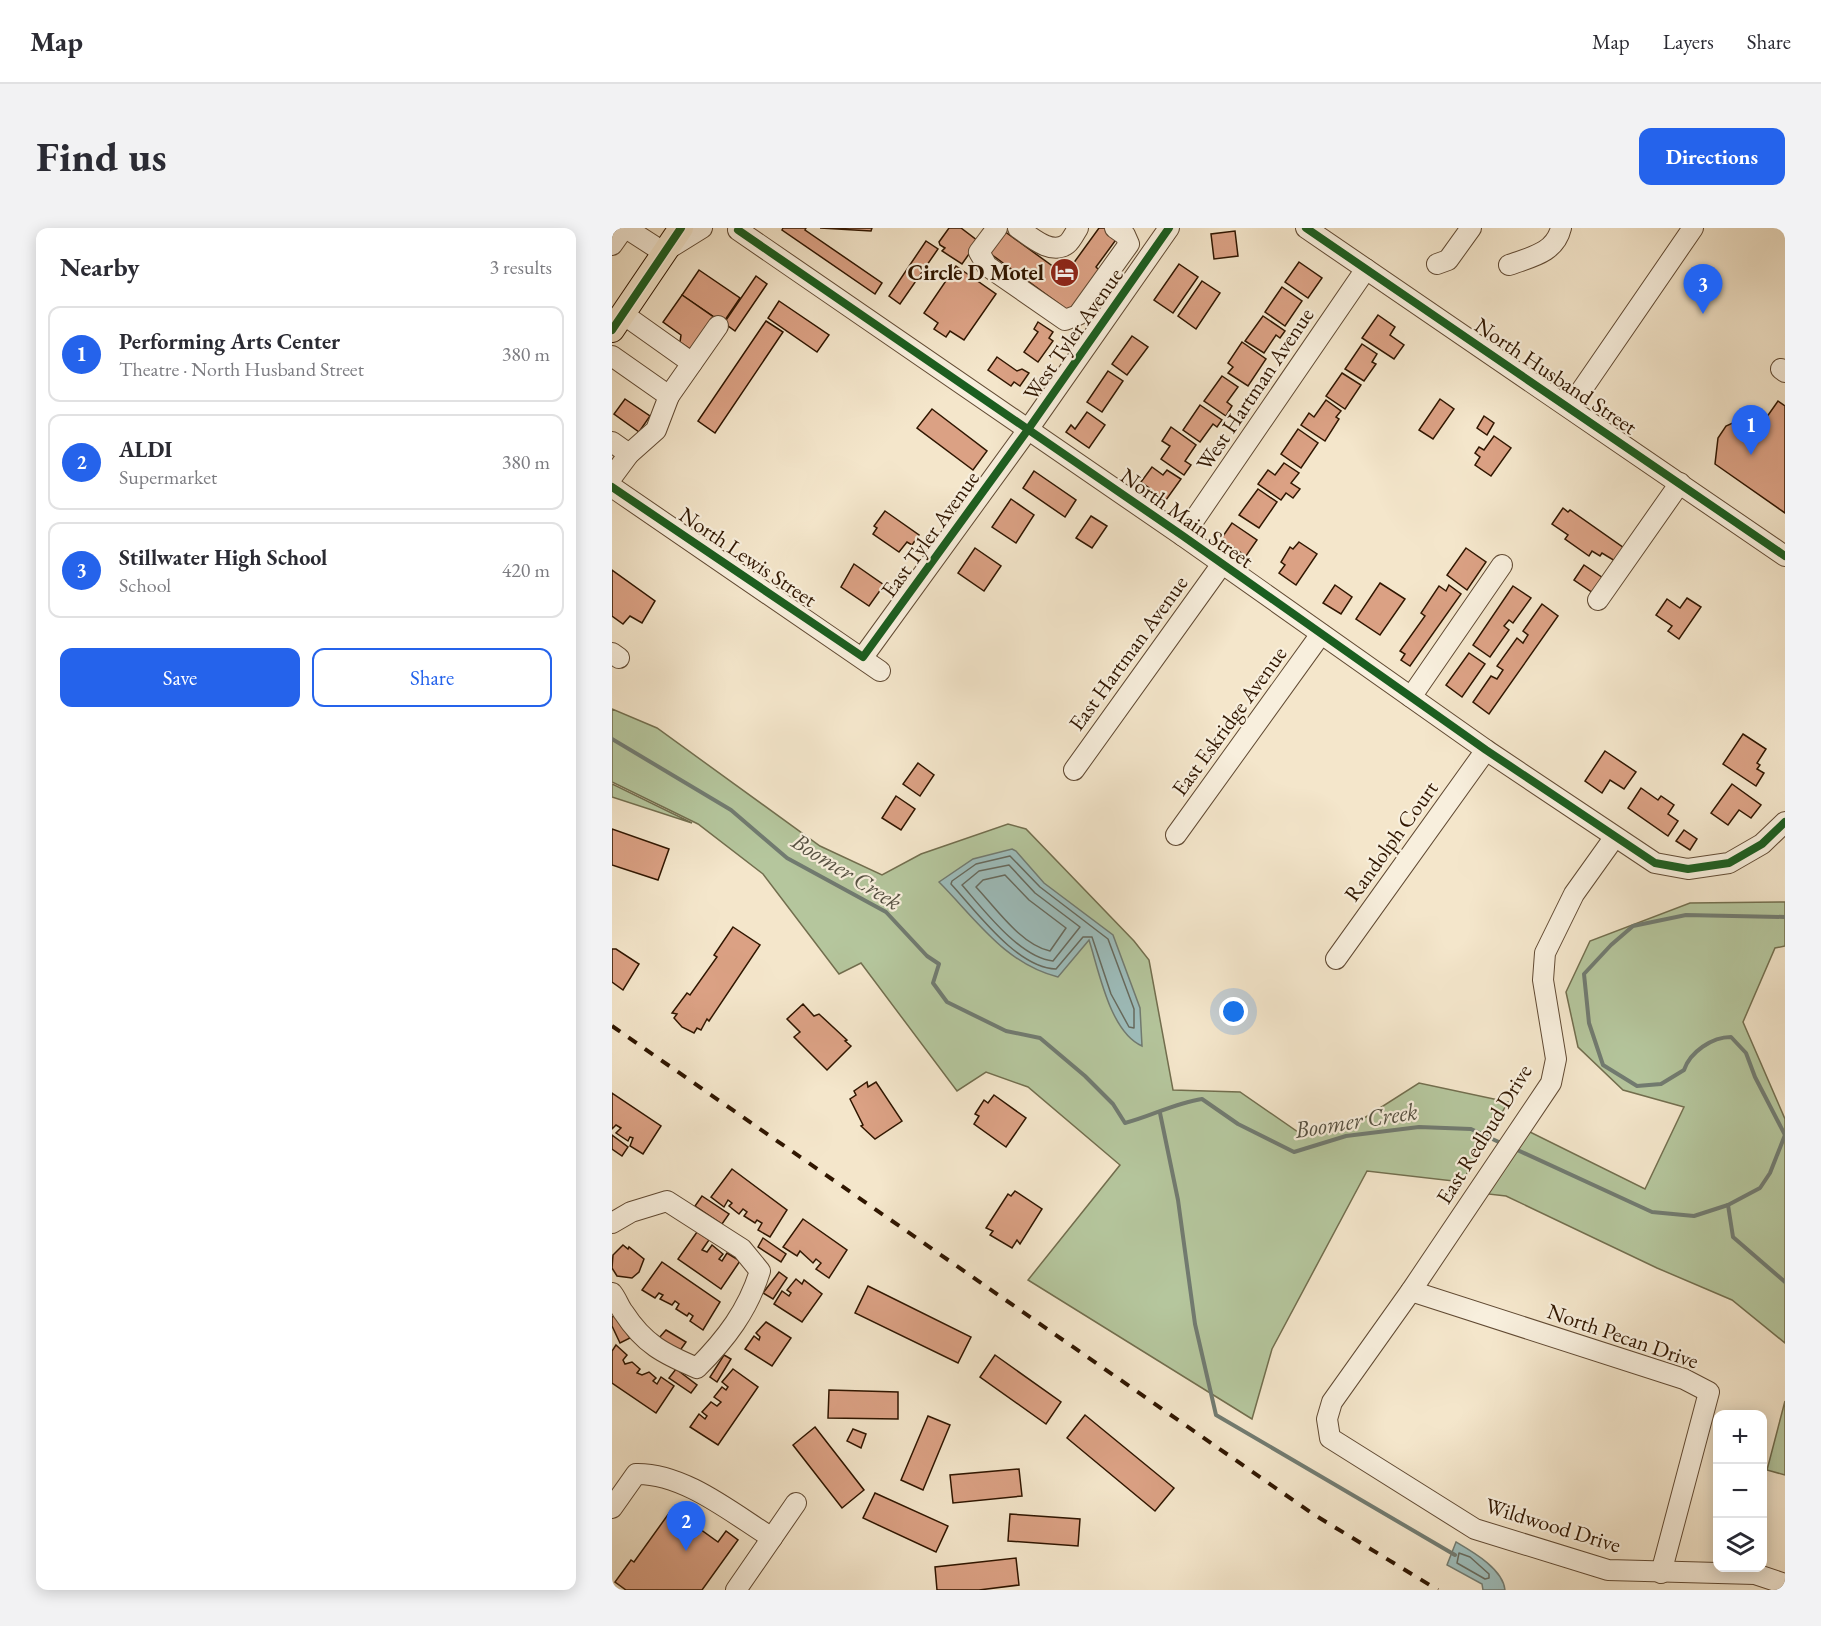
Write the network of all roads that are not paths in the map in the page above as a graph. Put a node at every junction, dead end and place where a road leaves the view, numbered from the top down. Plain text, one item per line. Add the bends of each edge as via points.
1 (625, 228) edge
2 (702, 228) edge
3 (998, 228) edge
4 (1018, 228) edge
5 (1078, 228) edge
6 (1115, 228) edge
7 (1169, 228) edge
8 (1306, 228) edge
9 (1471, 228) edge
10 (1561, 228) edge
11 (1693, 228) edge
12 (735, 229) edge
13 (676, 239) edge
14 (612, 245) edge
15 (1437, 264) dead end
16 (1509, 265) dead end
17 (1366, 269) junction
18 (621, 317) edge
19 (718, 326) dead end
20 (612, 356) edge
21 (692, 363) junction
22 (669, 396) junction
23 (1570, 407) junction
24 (1027, 431) junction
25 (612, 442) edge
26 (629, 454) junction
27 (612, 477) edge
28 (1680, 483) junction
29 (612, 487) edge
30 (1183, 536) junction
31 (1785, 556) edge
32 (1222, 564) junction
33 (1502, 565) dead end
34 (1598, 600) dead end
35 (1321, 634) junction
36 (863, 657) junction
37 (880, 671) dead end
38 (1411, 697) junction
39 (1486, 750) junction
40 (1074, 770) dead end
41 (1785, 822) edge
42 (1176, 835) dead end
43 (1614, 838) junction
44 (1336, 959) dead end
45 (612, 1223) edge
46 (1411, 1291) junction
47 (612, 1293) edge
48 (1330, 1438) joint
49 (796, 1503) dead end
50 (612, 1508) edge
51 (772, 1538) junction
52 (1661, 1573) junction
53 (1785, 1584) edge
54 (736, 1590) edge

1 - 13 street
1 - 14 street
2 - 13 street
3 - 6 street via 979,252 987,266 1065,320 1078,315 1129,244
4 - 5 street via 1043,246 1060,247 1067,244
7 - 24 street, West Tyler Avenue
8 - 17 street, North Husband Street
9 - 15 street via 1448,260
10 - 16 street via 1548,250
11 - 23 street
12 - 24 street, North Main Street
13 - 18 main road
17 - 23 street, North Husband Street
17 - 30 street, West Hartman Avenue
18 - 21 street
19 - 21 street
20 - 22 street
21 - 22 street
22 - 26 street via 656,430
23 - 28 street, North Husband Street
24 - 30 street, North Main Street
24 - 36 street, East Tyler Avenue
25 - 26 street
26 - 27 street
28 - 31 street, North Husband Street
28 - 34 street
29 - 36 street, North Lewis Street
30 - 32 street, North Main Street
32 - 35 street, North Main Street
32 - 40 street, East Hartman Avenue
33 - 38 street
35 - 38 street, North Main Street
35 - 42 street, East Eskridge Avenue
36 - 37 street
38 - 39 street, North Main Street
39 - 43 street, North Main Street
39 - 44 street, Randolph Court
41 - 43 street, North Main Street via 1762,844 1729,863 1688,869 1654,863
43 - 46 street, East Redbud Drive via 1574,894 1545,953 1543,980 1556,1059 1551,1083
45 - 47 street via 631,1212 667,1201 742,1249 760,1271 751,1299 729,1333 697,1368 662,1354 648,1343
46 - 48 street, East Redbud Drive via 1332,1402 1327,1419
46 - 52 street, North Pecan Drive via 1674,1376 1709,1392
48 - 52 street, Wildwood Drive via 1475,1529 1608,1570
49 - 51 street
50 - 51 street via 636,1474 656,1474 701,1494
51 - 54 street
52 - 53 street, Wildwood Drive via 1755,1574

